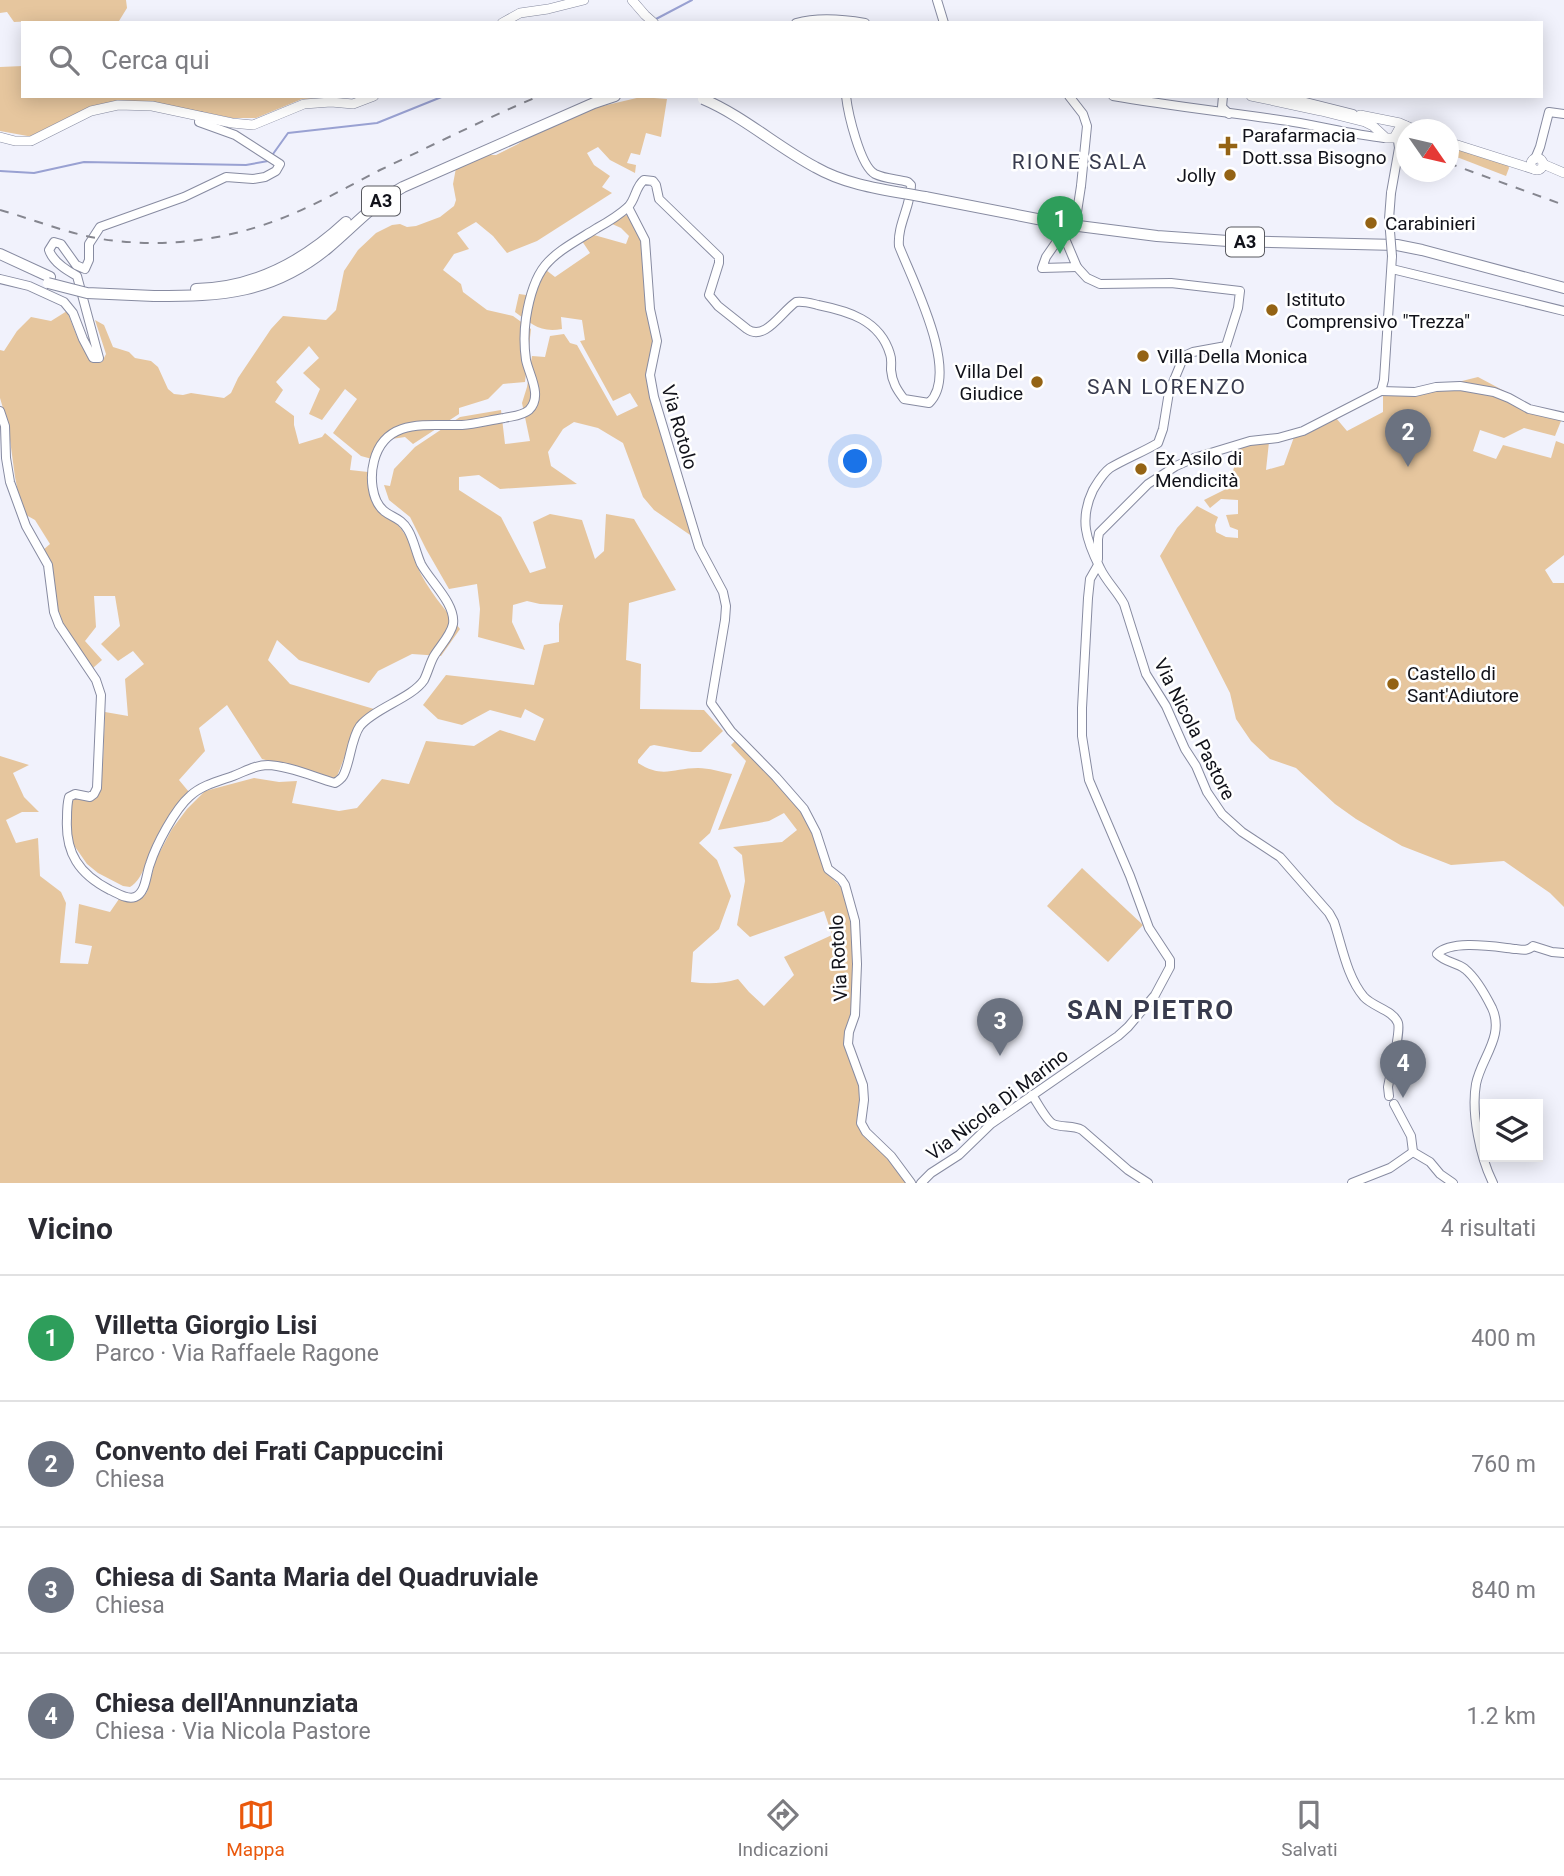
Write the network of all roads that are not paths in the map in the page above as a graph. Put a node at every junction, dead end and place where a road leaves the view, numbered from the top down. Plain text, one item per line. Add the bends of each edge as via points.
1 (584, 0) edge
2 (630, 0) edge
3 (936, 0) edge
4 (506, 21) edge
5 (652, 21) edge
6 (808, 21) edge
7 (843, 21) edge
8 (943, 21) edge
9 (369, 98) edge
10 (589, 98) edge
11 (609, 98) edge
12 (705, 98) edge
13 (846, 98) edge
14 (1073, 98) edge
15 (1126, 98) edge
16 (1220, 98) edge
17 (1221, 98) edge
18 (1260, 98) edge
19 (1289, 98) edge
20 (1208, 111) junction
21 (1321, 111) junction
22 (1230, 114) junction
23 (1353, 114) junction
24 (200, 116) junction
25 (1564, 116) edge
26 (1396, 126) edge
27 (1396, 134) edge
28 (0, 137) edge
29 (1387, 139) junction
30 (1396, 144) edge
31 (1459, 145) edge
32 (1538, 164) junction
33 (1396, 165) edge
34 (1560, 171) edge
35 (925, 194) junction
36 (628, 207) junction
37 (1064, 231) junction
38 (0, 254) edge
39 (0, 262) edge
40 (1077, 267) junction
41 (1392, 269) junction
42 (0, 279) edge
43 (49, 280) junction
44 (1564, 281) edge
45 (1564, 288) edge
46 (154, 293) junction
47 (1564, 311) edge
48 (1381, 391) junction
49 (0, 411) edge
50 (1564, 417) edge
51 (1098, 565) junction
52 (1564, 953) edge
53 (1032, 1095) junction
54 (1413, 1152) junction
55 (1354, 1182) edge
56 (911, 1183) edge
57 (921, 1183) edge
58 (1148, 1183) edge
59 (1453, 1183) edge
60 (1493, 1183) edge

1 - 4 main road via 520,13
2 - 5 main road
3 - 8 street
6 - 7 street
9 - 24 main road via 353,104 304,104 253,125
10 - 46 highway, A3 via 400,181 372,198 312,251 272,273 216,288
11 - 46 highway, A3 via 395,191 321,253 280,278 212,296
12 - 35 highway, A3, bridge via 828,174 871,187
13 - 36 street via 864,160 873,173 897,178 903,190 905,212 899,246 932,326 938,355 939,375 929,403 904,399 893,382 891,355 879,333 848,312 796,302 765,330 752,333 711,300 709,290 719,257 659,199 656,185 649,180 640,183
14 - 37 street, bridge via 1087,126 1077,212
15 - 20 street
16 - 20 street via 1216,108
17 - 22 street via 1222,107
18 - 21 main road
19 - 23 street
20 - 22 street
21 - 23 main road
21 - 29 main road via 1369,124
22 - 29 street
23 - 26 main road via 1390,121
24 - 28 main road via 152,106 118,105 90,111 31,141
24 - 42 street via 199,122 235,135 280,164 265,177 226,177 100,227 89,244 85,268 54,242 51,257 77,276 99,358 93,358 64,302
25 - 32 street via 1552,113
27 - 29 main road
29 - 30 street
31 - 32 main road via 1513,162
32 - 34 main road
33 - 41 street, bridge via 1389,219
35 - 44 highway, A3 via 1152,229 1397,239
35 - 45 highway, A3 via 1150,236 1409,247
36 - 49 street via 555,255 537,275 524,331 535,399 531,408 523,414 466,425 410,425 387,438 374,460 372,482 377,502 409,531 422,564 452,610 453,624 425,678 359,727 343,777 335,783 272,765 256,766 189,797 160,839 138,897 122,896 90,878 68,842 69,797 90,797 97,788 101,695 54,612 50,570 22,517 10,482
36 - 56 street, Via Rotolo via 645,240 657,341 650,375 654,397 699,547 726,606 711,703 804,809 828,869 845,885 855,921 857,964 855,1015 848,1044 863,1085 862,1124
37 - 40 street
37 - 40 street via 1042,268
38 - 43 highway, A3
39 - 43 highway, A3
40 - 51 street via 1100,284 1171,284 1240,291 1226,346 1184,356 1158,443 1104,473 1091,495 1084,520
41 - 47 street
41 - 48 street
43 - 46 highway, A3
48 - 50 street via 1460,386 1494,392 1529,409
48 - 51 street via 1303,431 1250,441 1176,466 1148,484 1099,533
51 - 53 street, Via Nicola Di Marino via 1090,579 1082,708 1089,780 1149,928 1170,967 1128,1027
51 - 54 street, Via Nicola Pastore via 1119,594 1146,674 1222,814 1280,857 1329,913 1360,991 1397,1021 1388,1087 1411,1136
52 - 60 street via 1533,946 1523,951 1456,946 1437,954 1465,969 1497,1022 1494,1041 1479,1072 1474,1107
53 - 57 street, Via Nicola Di Marino
53 - 58 street via 1053,1124 1082,1130
54 - 55 street via 1390,1168
54 - 59 street

